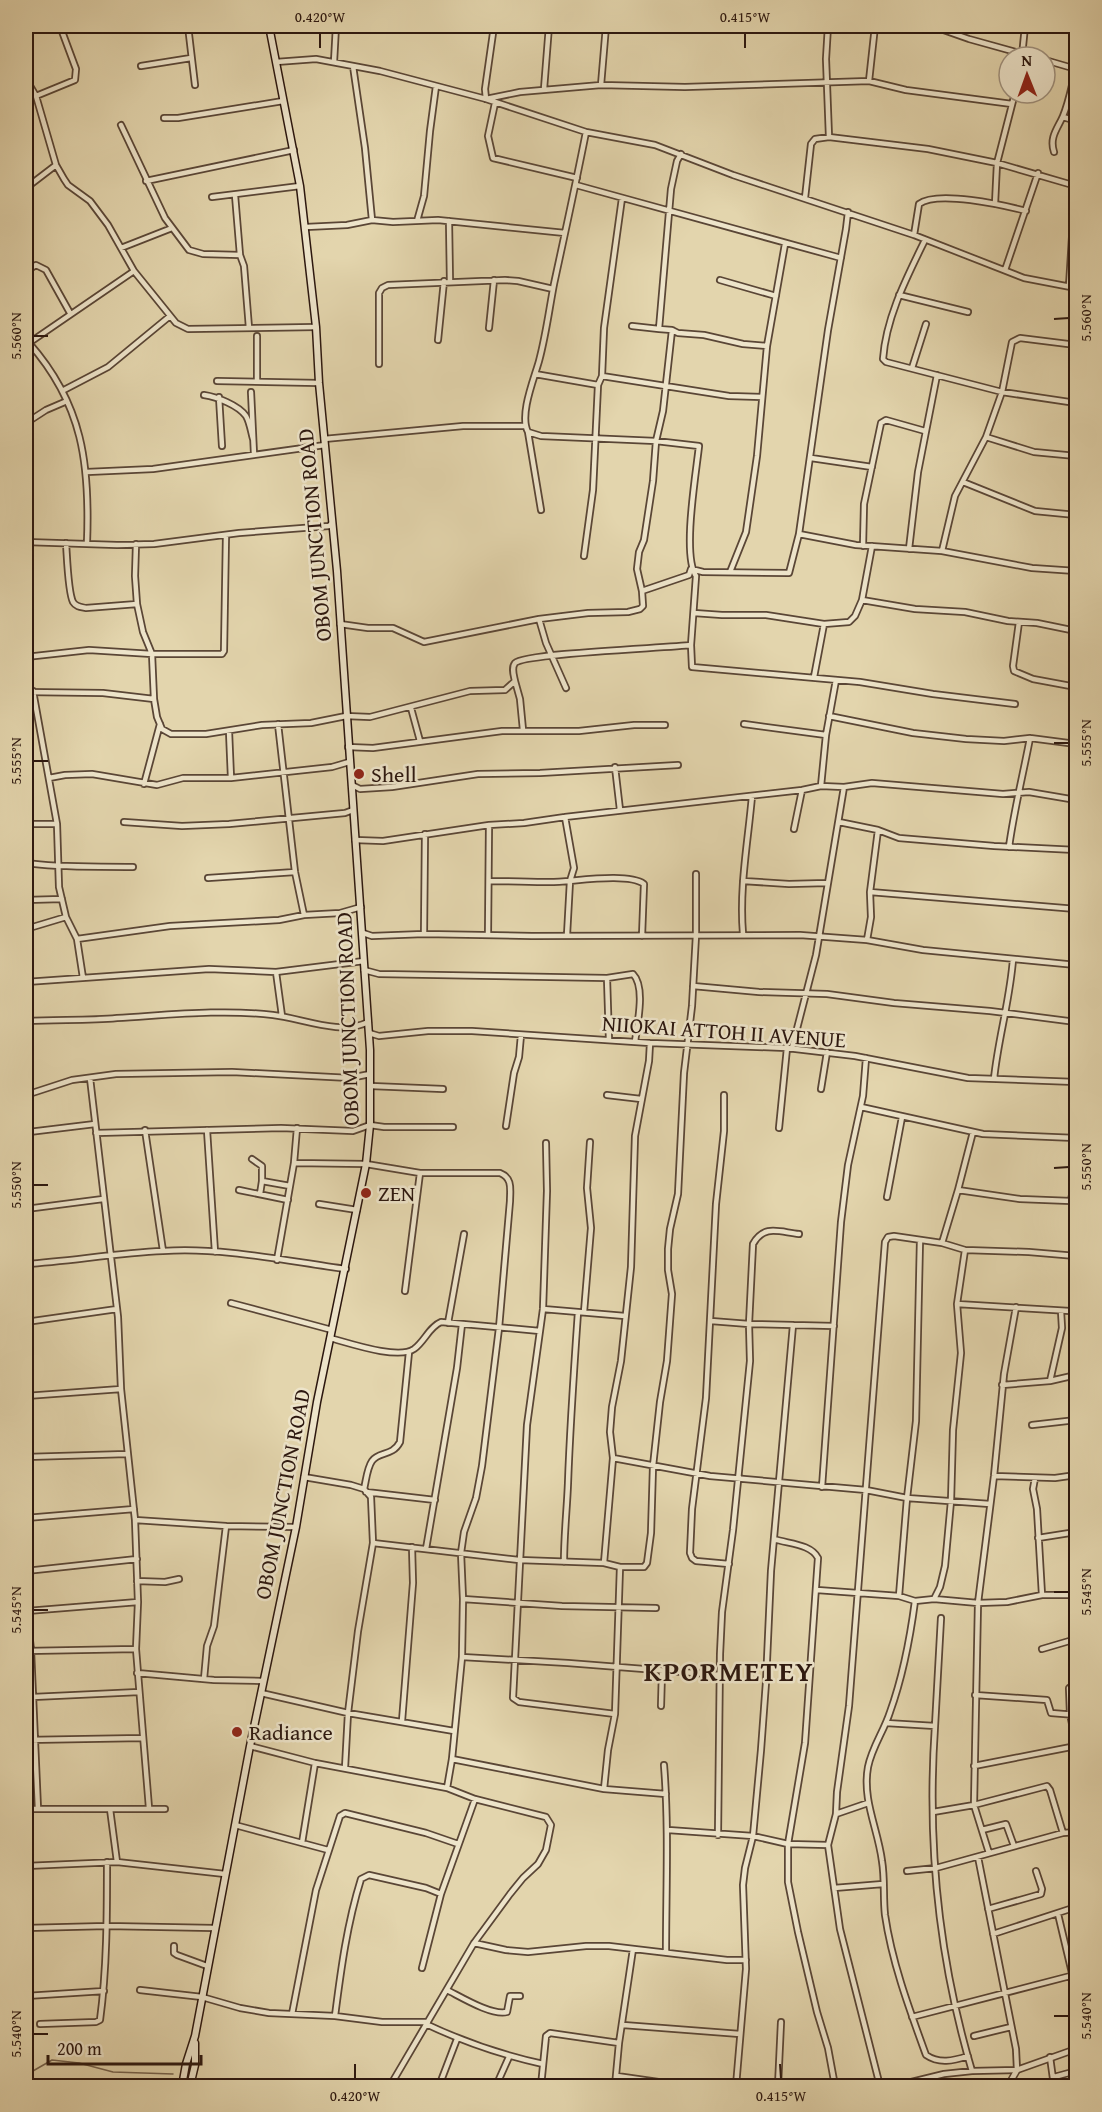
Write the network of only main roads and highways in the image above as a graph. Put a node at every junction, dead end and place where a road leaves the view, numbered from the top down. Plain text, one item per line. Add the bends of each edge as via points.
1 (269, 26) edge
2 (195, 2036) junction
3 (182, 2086) edge
4 (190, 2086) edge

1 - 2 main road, OBOM JUNCTION ROAD via 300,186 316,327 363,933 370,1125 346,1269
2 - 3 main road, OBOM JUNCTION ROAD
2 - 4 main road, OBOM JUNCTION ROAD

